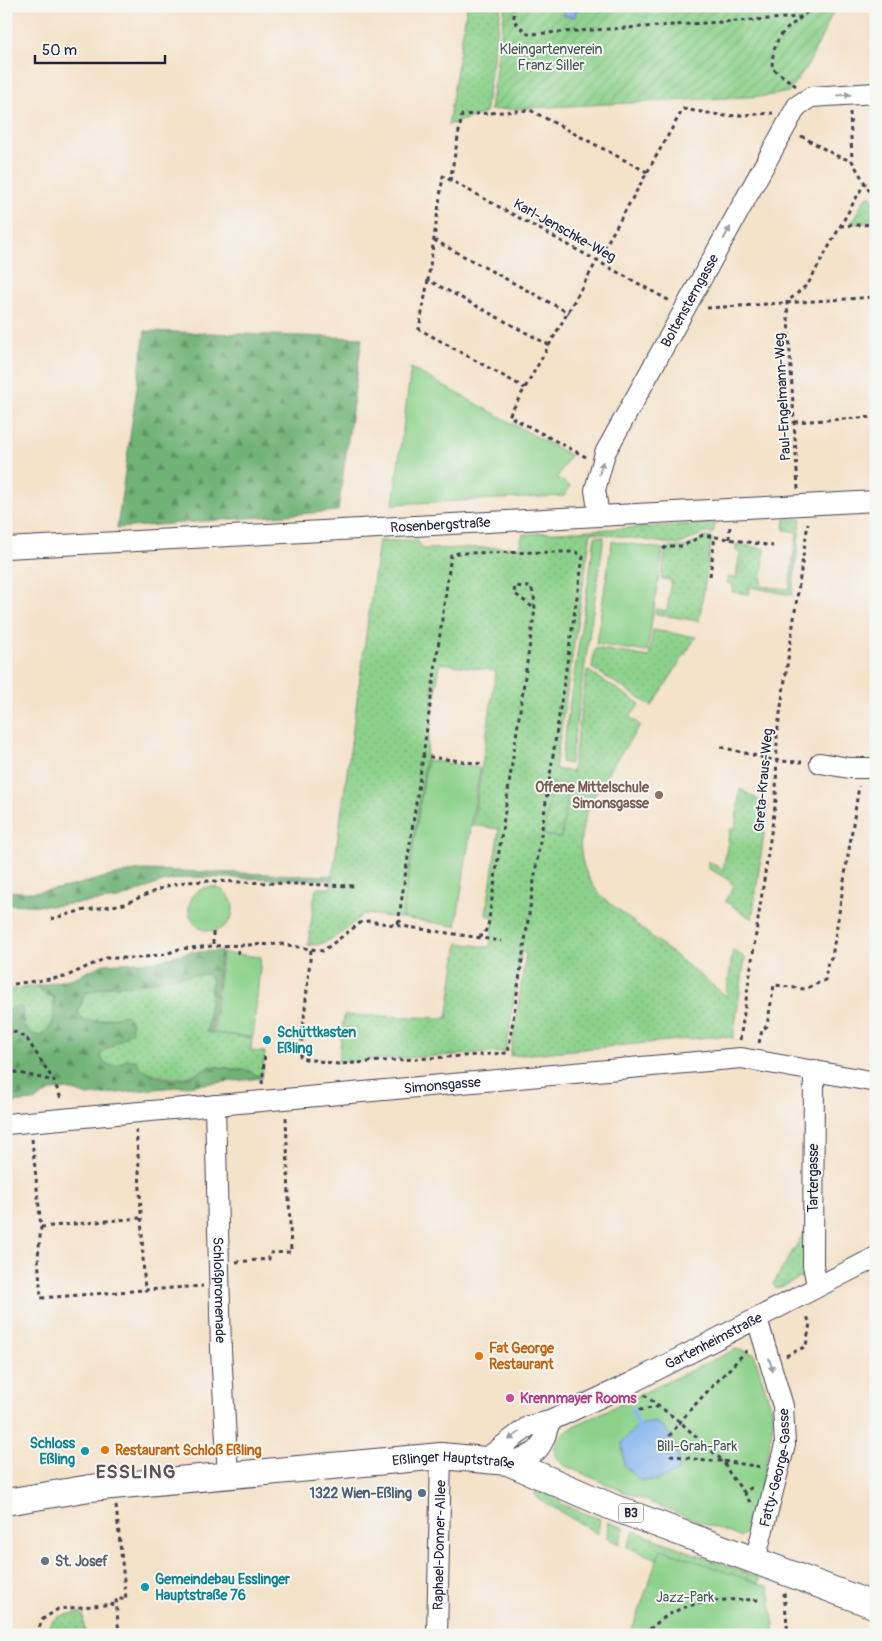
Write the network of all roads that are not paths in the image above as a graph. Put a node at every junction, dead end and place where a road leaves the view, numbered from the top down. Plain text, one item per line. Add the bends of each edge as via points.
1 (876, 93) edge
2 (876, 502) edge
3 (599, 516) junction
4 (6, 548) edge
5 (820, 763) dead end
6 (869, 768) edge
7 (814, 1070) junction
8 (876, 1082) edge
9 (214, 1104) junction
10 (6, 1124) edge
11 (876, 1257) edge
12 (816, 1286) junction
13 (757, 1319) junction
14 (550, 1421) junction
15 (541, 1448) junction
16 (442, 1456) junction
17 (496, 1461) junction
18 (228, 1476) junction
19 (558, 1483) junction
20 (6, 1502) edge
21 (755, 1560) junction
22 (876, 1606) edge
23 (437, 1635) edge

3 -> 1 street, Boltensterngasse via 595,490 605,453 797,106 812,97
2 - 3 street, Rosenbergstraße
3 - 4 street, Rosenbergstraße
5 - 6 street
7 - 8 street, Simonsgasse
7 - 9 street, Simonsgasse via 741,1058
7 - 12 street, Tartergasse via 813,1265
9 - 10 street, Simonsgasse
9 - 18 street, Schloßpromenade
11 - 12 street, Gartenheimstraße
12 - 13 street, Gartenheimstraße
13 - 14 street, Gartenheimstraße
13 -> 21 street, Fatty-George-Gasse via 784,1406 785,1445
14 - 15 street
14 -> 17 street, Gartenheimstraße via 529,1426
15 - 17 street via 529,1456
15 - 19 street
16 - 17 main road, Eßlinger Hauptstraße / B3
16 - 18 main road, Eßlinger Hauptstraße / B3
16 - 23 street, Raphael-Donner-Allee
17 - 19 main road, Eßlinger Hauptstraße / B3
18 - 20 main road, Eßlinger Hauptstraße / B3 via 90,1488
19 - 21 main road, Eßlinger Hauptstraße / B3
21 - 22 main road, Eßlinger Hauptstraße / B3

